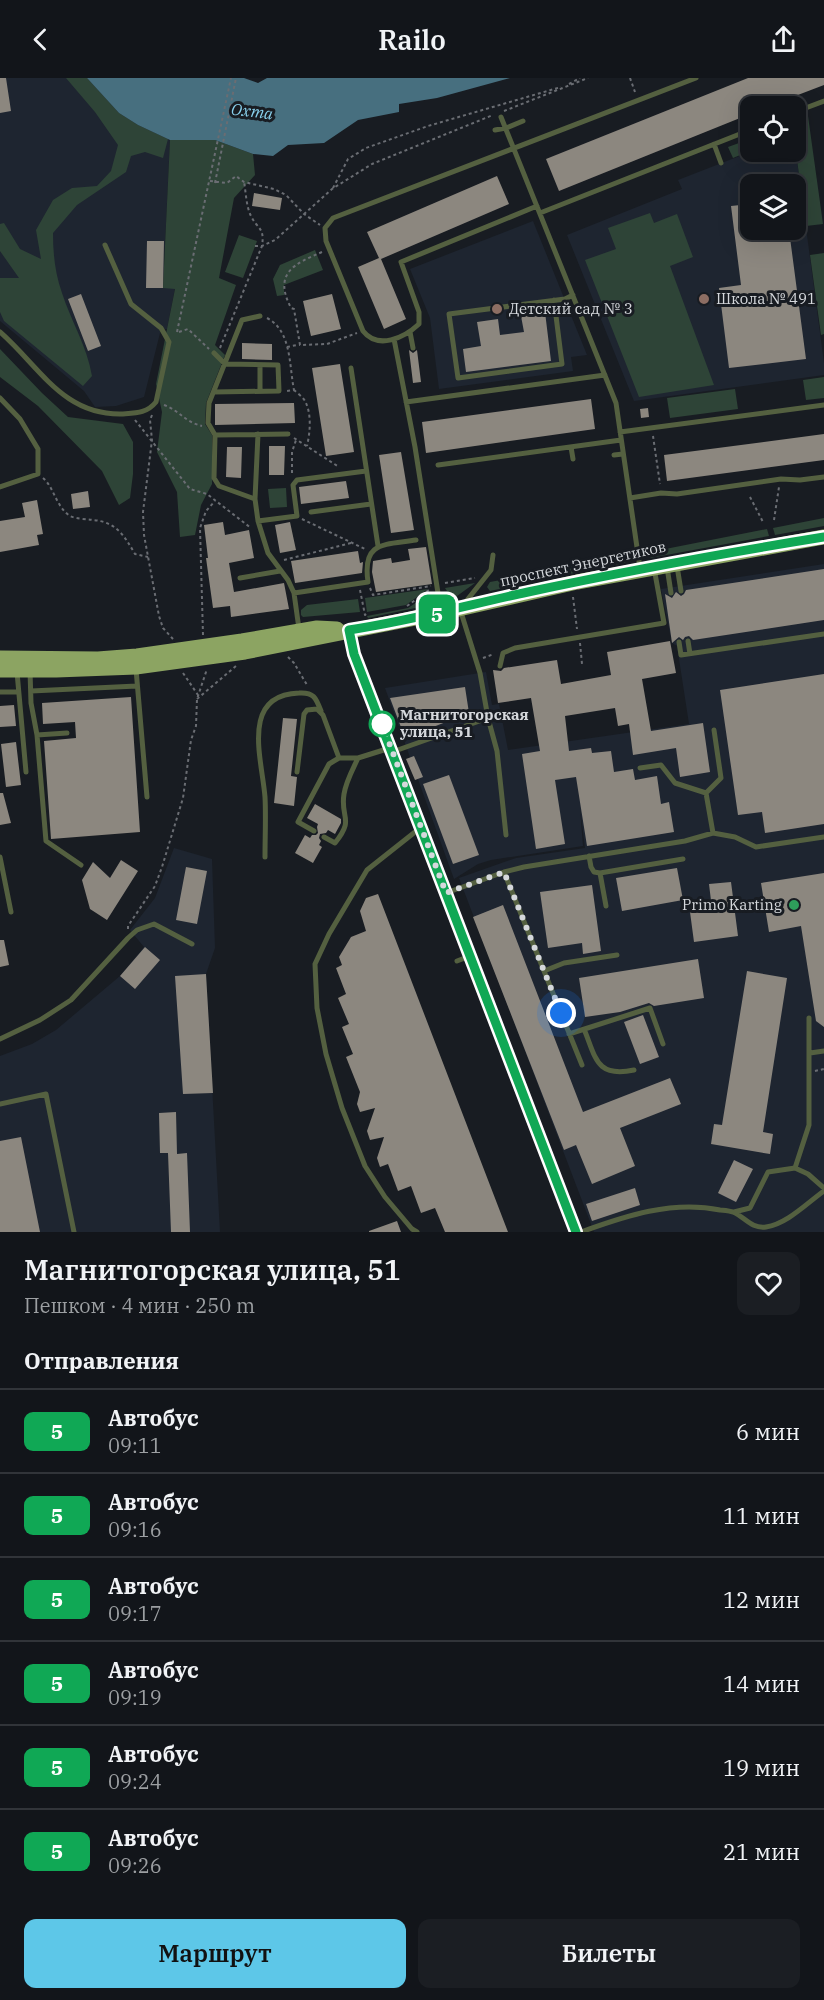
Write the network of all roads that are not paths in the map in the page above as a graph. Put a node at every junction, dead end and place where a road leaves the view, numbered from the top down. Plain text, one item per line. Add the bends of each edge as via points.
1 (696, 78) edge
2 (824, 101) edge
3 (806, 108) edge
4 (501, 117) dead end
5 (523, 121) dead end
6 (506, 128) junction
7 (495, 130) dead end
8 (740, 134) edge
9 (714, 144) junction
10 (514, 149) junction
11 (721, 163) dead end
12 (537, 206) junction
13 (540, 213) junction
14 (105, 245) dead end
15 (573, 296) junction
16 (554, 300) junction
17 (260, 316) road end
18 (0, 332) edge
19 (410, 332) junction
20 (394, 339) junction
21 (413, 348) dead end
22 (215, 355) road end
23 (225, 364) junction
24 (260, 365) junction
25 (351, 368) dead end
26 (605, 375) junction
27 (260, 391) junction
28 (214, 392) junction
29 (0, 398) edge
30 (406, 402) junction
31 (824, 405) edge
32 (620, 432) junction
33 (258, 434) junction
34 (288, 434) road end
35 (215, 435) junction
36 (621, 440) junction
37 (571, 447) junction
38 (623, 454) junction
39 (614, 455) dead end
40 (573, 459) dead end
41 (438, 465) dead end
42 (366, 471) junction
43 (824, 477) edge
44 (0, 487) edge
45 (630, 498) junction
46 (255, 499) junction
47 (371, 504) junction
48 (310, 512) dead end
49 (258, 521) junction
50 (824, 537) edge
51 (416, 540) dead end
52 (378, 546) junction
53 (493, 555) dead end
54 (659, 566) junction
55 (280, 570) junction
56 (240, 578) dead end
57 (681, 591) dead end
58 (671, 592) dead end
59 (294, 594) junction
60 (460, 609) junction
61 (441, 613) junction
62 (349, 630) junction
63 (299, 631) junction
64 (824, 634) edge
65 (688, 640) dead end
66 (679, 642) dead end
67 (690, 654) junction
68 (0, 658) edge
69 (500, 666) dead end
70 (136, 668) junction
71 (0, 670) edge
72 (24, 670) junction
73 (137, 686) junction
74 (31, 691) junction
75 (0, 692) edge
76 (17, 692) junction
77 (321, 711) junction
78 (488, 718) junction
79 (714, 730) dead end
80 (67, 733) dead end
81 (21, 734) junction
82 (14, 735) dead end
83 (37, 735) junction
84 (391, 750) junction
85 (339, 758) junction
86 (358, 758) junction
87 (640, 768) dead end
88 (26, 772) dead end
89 (297, 772) dead end
90 (706, 793) junction
91 (147, 797) dead end
92 (422, 829) junction
93 (314, 831) dead end
94 (713, 833) junction
95 (507, 835) dead end
96 (324, 837) dead end
97 (824, 837) edge
98 (590, 856) junction
99 (0, 857) edge
100 (265, 857) dead end
101 (683, 859) dead end
102 (81, 865) dead end
103 (504, 872) junction
104 (600, 873) junction
105 (446, 893) junction
106 (606, 906) dead end
107 (11, 912) dead end
108 (192, 944) dead end
109 (617, 955) dead end
110 (470, 956) junction
111 (457, 962) dead end
112 (544, 971) junction
113 (809, 1018) dead end
114 (584, 1029) junction
115 (569, 1034) junction
116 (0, 1039) edge
117 (663, 1044) dead end
118 (824, 1051) edge
119 (810, 1053) junction
120 (582, 1065) dead end
121 (634, 1070) dead end
122 (0, 1104) edge
123 (795, 1168) junction
124 (824, 1189) edge
125 (734, 1212) junction
126 (74, 1232) edge
127 (417, 1232) edge
128 (576, 1232) edge
129 (581, 1232) edge

1 - 10 lane
2 - 3 lane
4 - 6 lane
5 - 6 lane
6 - 7 lane
6 - 10 lane
8 - 9 lane
9 - 11 lane
9 - 13 lane
10 - 12 lane
10 - 20 lane via 333,218 326,228 329,249 363,331 376,341
12 - 13 lane
12 - 19 lane via 401,262 419,312 419,324
13 - 15 lane
14 - 18 lane via 131,303 161,328 169,342 156,402 151,409 110,414 69,400
15 - 16 lane
15 - 26 lane
16 - 16 lane via 562,364 458,378 449,314
17 - 23 lane via 242,320
19 - 20 lane
19 - 21 lane
20 - 30 lane
22 - 23 lane
23 - 24 lane
23 - 28 lane
24 - 27 lane
24 - 27 lane via 278,365 279,391
25 - 42 lane
26 - 30 lane
26 - 32 lane via 616,403
27 - 28 lane
28 - 35 lane via 208,423
29 - 44 lane via 20,419 38,449 38,474
30 - 61 lane
31 - 32 lane
32 - 36 lane
33 - 34 lane
33 - 35 lane
33 - 46 lane
35 - 46 lane via 214,478 219,486
36 - 37 lane
36 - 38 lane
37 - 40 lane
37 - 41 lane
38 - 39 lane
38 - 45 lane
42 - 47 lane
42 - 49 lane via 297,480 292,485 297,516
43 - 45 lane
45 - 54 lane
46 - 49 lane
47 - 48 lane
47 - 52 lane
49 - 55 lane via 268,553
50 - 54 main road, проспект Энергетиков
51 - 52 lane
52 - 59 lane via 368,556 368,582
53 - 60 lane via 491,570
54 - 57 lane
54 - 58 lane
54 - 60 main road, проспект Энергетиков
54 - 69 lane via 664,623 515,648 503,653
55 - 56 lane
55 - 59 lane
59 - 63 lane
60 - 61 main road, проспект Энергетиков
60 - 78 lane via 477,661
61 - 62 main road, проспект Энергетиков
62 - 63 main road, проспект Энергетиков
62 - 70 main road, проспект Энергетиков via 245,652
62 - 84 street via 354,654
63 - 68 main road, проспект Энергетиков via 136,656
64 - 67 lane
65 - 67 lane
66 - 67 lane via 681,655
70 - 72 main road, проспект Энергетиков
70 - 73 lane
71 - 72 main road, проспект Энергетиков
72 - 74 lane
72 - 76 lane
73 - 74 lane
73 - 91 lane
74 - 83 lane
75 - 76 lane
76 - 81 lane
77 - 85 lane
77 - 89 lane via 312,708 304,714
77 - 100 lane via 310,693 277,697 263,711 258,750 265,799
78 - 84 lane
78 - 95 lane via 498,751
79 - 90 lane via 721,778
80 - 83 lane
81 - 82 lane
81 - 88 lane
83 - 102 lane via 46,841
84 - 86 lane
84 - 92 street
85 - 86 lane
85 - 93 lane via 325,768 298,822
86 - 96 lane via 344,795 347,825 335,843
87 - 90 lane via 661,765 675,783
90 - 94 lane
92 - 105 street
92 - 127 lane via 367,870 315,964 317,1008 342,1108 365,1166 385,1197
94 - 97 lane via 735,837 756,847
94 - 98 lane
98 - 103 lane
98 - 104 lane via 591,867
99 - 107 lane
101 - 104 lane
103 - 105 lane
103 - 112 lane
104 - 106 lane
105 - 110 street
108 - 116 lane via 154,924 137,930 70,1000
109 - 112 lane via 564,963
110 - 111 lane
110 - 128 street
112 - 115 lane
113 - 119 lane
114 - 115 lane
114 - 117 lane via 650,1008
114 - 121 lane via 597,1062 607,1071
115 - 120 lane
118 - 119 lane
119 - 123 lane via 809,1125
122 - 126 lane via 46,1094
123 - 124 lane
123 - 125 lane via 768,1172 750,1208
124 - 125 lane via 782,1222 766,1227 753,1226
125 - 129 lane via 684,1206 624,1216

